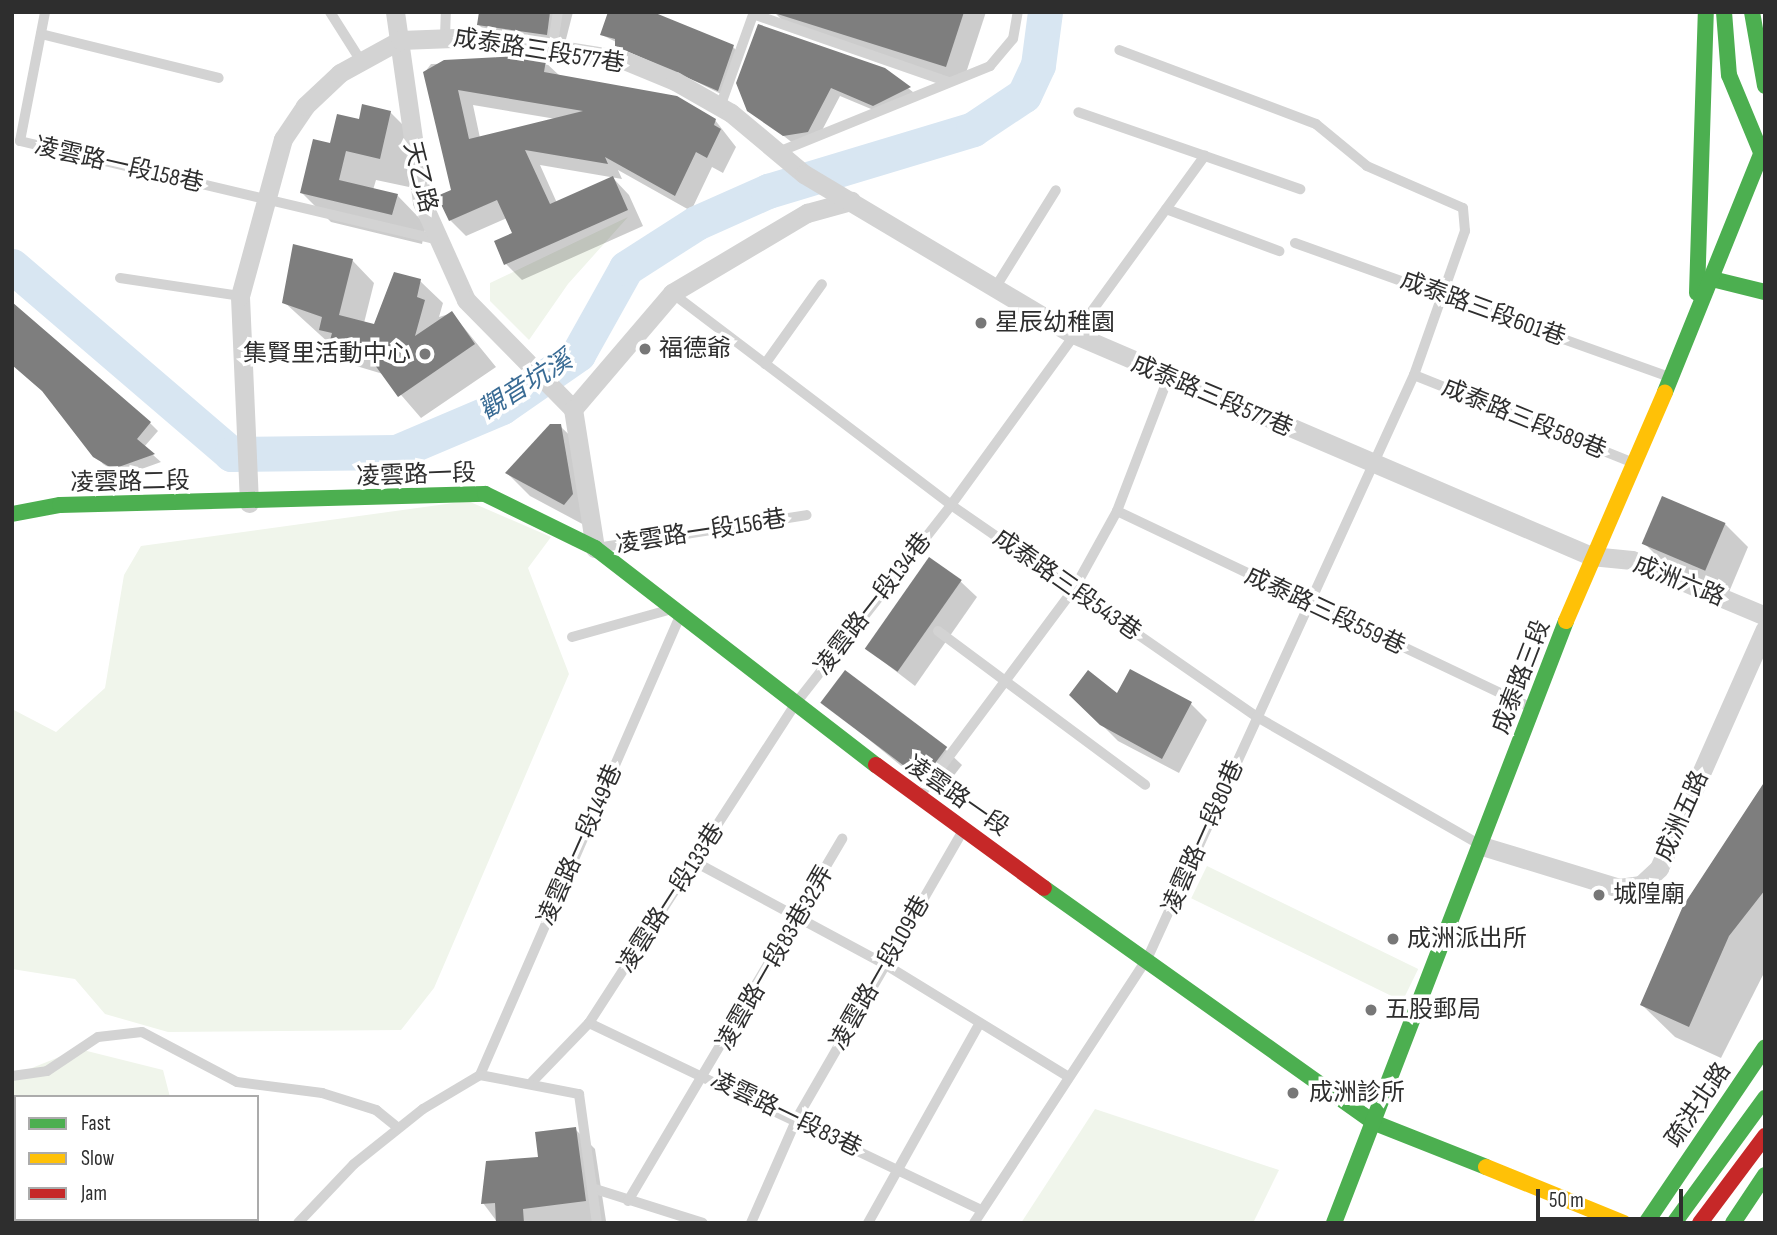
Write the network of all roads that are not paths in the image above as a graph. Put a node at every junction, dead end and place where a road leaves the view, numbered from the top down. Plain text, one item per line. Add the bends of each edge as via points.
1 (45, 12) edge
2 (330, 12) edge
3 (395, 12) edge
4 (446, 12) edge
5 (558, 12) edge
6 (1018, 12) edge
7 (1706, 12) edge
8 (1724, 12) edge
9 (1752, 12) edge
10 (754, 13) edge
11 (41, 34) junction
12 (445, 36) junction
13 (400, 40) junction
14 (552, 50) junction
15 (1119, 50) dead end
16 (361, 61) junction
17 (219, 78) dead end
18 (948, 82) junction
19 (1765, 86) edge
20 (720, 107) junction
21 (1078, 112) dead end
22 (16, 144) edge
23 (775, 153) junction
24 (1763, 153) edge
25 (1205, 156) junction
26 (1300, 189) dead end
27 (1056, 190) dead end
28 (264, 200) junction
29 (851, 201) junction
30 (1166, 209) junction
31 (440, 240) junction
32 (1295, 243) dead end
33 (1279, 251) dead end
34 (120, 278) dead end
35 (1712, 279) junction
36 (822, 284) dead end
37 (995, 288) junction
38 (1765, 292) edge
39 (672, 293) junction
40 (1446, 295) junction
41 (240, 296) junction
42 (1694, 326) junction
43 (1070, 334) junction
44 (765, 363) junction
45 (1415, 375) junction
46 (1671, 377) junction
47 (1168, 378) junction
48 (573, 409) junction
49 (1633, 462) junction
50 (1372, 463) junction
51 (249, 503) junction
52 (951, 505) junction
53 (1118, 511) junction
54 (12, 514) edge
55 (807, 515) dead end
56 (595, 548) junction
57 (1591, 556) junction
58 (1074, 589) junction
59 (1308, 604) junction
60 (676, 612) junction
61 (1765, 616) edge
62 (1765, 629) edge
63 (938, 631) dead end
64 (572, 637) dead end
65 (1007, 681) junction
66 (796, 703) junction
67 (1533, 709) junction
68 (1257, 717) junction
69 (1145, 785) dead end
70 (918, 798) junction
71 (964, 829) junction
72 (842, 839) dead end
73 (1482, 846) junction
74 (695, 862) junction
75 (798, 918) junction
76 (1148, 957) junction
77 (886, 965) junction
78 (589, 1023) junction
79 (980, 1023) junction
80 (1765, 1047) edge
81 (480, 1075) junction
82 (12, 1076) edge
83 (707, 1076) junction
84 (1067, 1076) junction
85 (532, 1082) junction
86 (1765, 1098) edge
87 (797, 1118) junction
88 (1375, 1123) junction
89 (398, 1128) junction
90 (1765, 1136) edge
91 (894, 1167) junction
92 (1765, 1175) edge
93 (592, 1188) junction
94 (628, 1201) junction
95 (981, 1210) junction
96 (298, 1223) edge
97 (597, 1223) edge
98 (703, 1223) edge
99 (751, 1223) edge
100 (868, 1223) edge
101 (974, 1223) edge
102 (1334, 1223) edge
103 (1624, 1223) edge
104 (1646, 1223) edge
105 (1674, 1223) edge
106 (1700, 1223) edge
107 (1733, 1223) edge

1 - 11 lane, 凌雲路一段158巷
2 - 16 lane
3 - 13 street, 天乙路
4 - 12 lane
5 - 14 lane
6 - 18 lane via 1013,39 990,66
7 - 42 main road via 1704,218
8 - 24 main road, 成泰路三段 via 1729,75
9 - 19 main road
10 - 18 lane
10 - 20 lane
11 - 17 lane
11 - 22 lane, 凌雲路一段158巷
12 - 13 street, 成泰路三段577巷
12 - 14 street, 成泰路三段577巷
13 - 16 street, 成泰路三段577巷
13 - 31 street, 天乙路 via 414,168
14 - 20 street, 成泰路三段577巷 via 624,61
15 - 40 lane, 凌雲路一段80巷 via 1280,106 1317,124 1367,166 1463,208 1465,231
16 - 28 street, 成泰路三段577巷 via 304,106 283,139
18 - 23 lane
20 - 23 street, 成泰路三段577巷
21 - 25 lane
22 - 28 lane, 凌雲路一段158巷
23 - 29 street, 成泰路三段577巷
24 - 35 main road, 成泰路三段
25 - 26 lane
25 - 30 lane, 凌雲路一段134巷
27 - 37 lane
28 - 31 lane, 凌雲路一段158巷
28 - 41 street
29 - 37 street, 成泰路三段577巷
29 - 39 street via 807,213
30 - 33 lane
30 - 43 lane, 凌雲路一段134巷
31 - 48 street, 天乙路 via 466,300 517,358
32 - 40 lane, 成泰路三段601巷
34 - 41 lane
35 - 38 main road
35 - 42 main road, 成泰路三段
36 - 44 lane
37 - 43 street, 成泰路三段577巷
39 - 44 lane, 成泰路三段543巷
39 - 48 street
40 - 45 lane, 凌雲路一段80巷
40 - 46 lane, 成泰路三段601巷
41 - 51 street
42 - 46 main road, 成泰路三段
43 - 47 street, 成泰路三段577巷
43 - 52 lane, 凌雲路一段134巷
44 - 52 lane, 成泰路三段543巷
45 - 49 lane, 成泰路三段589巷
45 - 50 lane, 凌雲路一段80巷
46 - 49 main road, 成泰路三段
47 - 50 street, 成泰路三段577巷
47 - 53 lane
48 - 56 street
49 - 57 main road, 成泰路三段
50 - 57 street, 成泰路三段577巷
50 - 59 lane, 凌雲路一段80巷
51 - 54 main road, 凌雲路二段 via 60,505
51 - 56 main road, 凌雲路一段 via 485,494
52 - 58 lane, 成泰路三段543巷
52 - 66 lane, 凌雲路一段134巷
53 - 58 lane
53 - 59 lane, 成泰路三段559巷
55 - 56 lane, 凌雲路一段156巷
56 - 60 main road, 凌雲路一段
57 - 61 street, 成洲六路 via 1633,560
57 - 67 main road, 成泰路三段
58 - 65 lane
58 - 68 lane, 成泰路三段543巷
59 - 67 lane, 成泰路三段559巷
59 - 68 lane, 凌雲路一段80巷
60 - 64 lane
60 - 66 main road, 凌雲路一段
60 - 81 lane, 凌雲路一段149巷
62 - 73 street, 成洲五路 via 1659,869 1641,885 1619,888
63 - 65 lane
65 - 69 lane
65 - 70 lane
66 - 70 main road, 凌雲路一段
66 - 74 lane, 凌雲路一段133巷
67 - 73 main road, 成泰路三段
68 - 73 lane, 成泰路三段543巷
68 - 76 lane, 凌雲路一段80巷
70 - 71 main road, 凌雲路一段
71 - 76 main road, 凌雲路一段
71 - 77 lane, 凌雲路一段109巷
72 - 75 lane, 凌雲路一段83巷32弄
73 - 88 main road, 成泰路三段 via 1413,1009
74 - 75 lane
74 - 78 lane, 凌雲路一段133巷
75 - 77 lane
75 - 83 lane, 凌雲路一段83巷32弄
76 - 84 lane
76 - 88 main road, 凌雲路一段
77 - 79 lane
77 - 87 lane, 凌雲路一段109巷
78 - 83 lane, 凌雲路一段83巷
78 - 85 lane, 凌雲路一段133巷
79 - 84 lane
79 - 91 lane
80 - 104 main road, 疏洪北路
81 - 85 lane
81 - 89 lane
82 - 89 lane via 47,1071 97,1037 142,1032 237,1082 322,1093 376,1110
83 - 87 lane, 凌雲路一段83巷
83 - 94 lane, 凌雲路一段83巷32弄
84 - 95 lane
85 - 93 lane via 579,1094
86 - 105 main road, 疏洪北路
87 - 91 lane, 凌雲路一段83巷
87 - 99 lane, 凌雲路一段109巷
88 - 102 main road, 成泰路三段
88 - 103 main road, 凌雲路一段
89 - 96 lane via 301,1214
90 - 106 main road
91 - 95 lane, 凌雲路一段83巷
91 - 100 lane
92 - 107 main road
93 - 94 lane
93 - 97 lane
94 - 98 lane
95 - 101 lane

